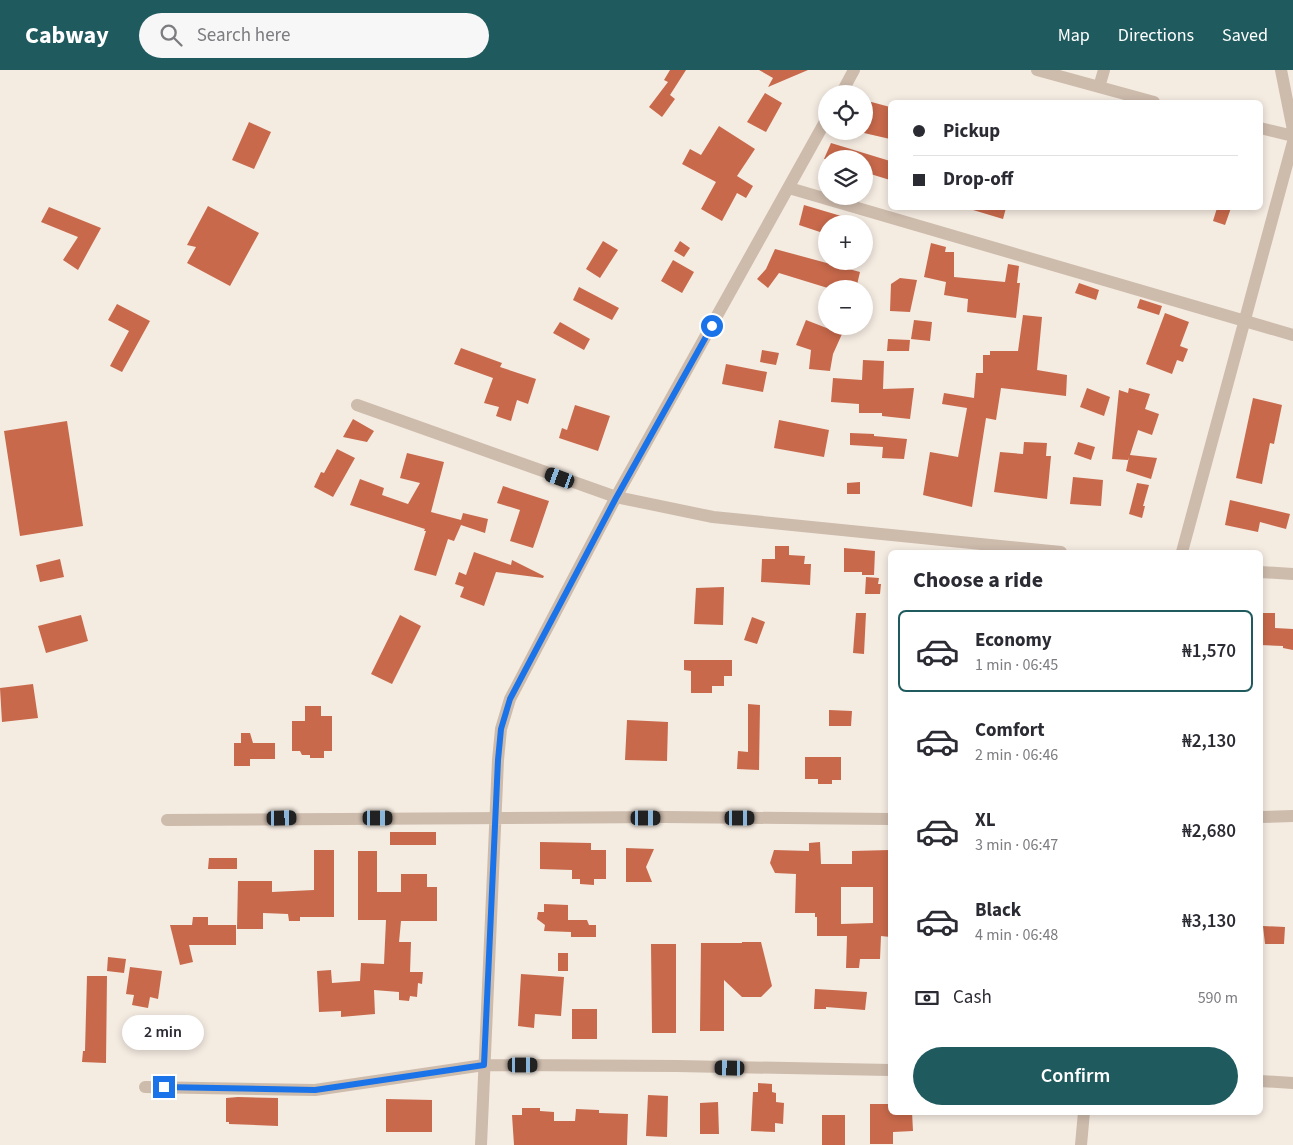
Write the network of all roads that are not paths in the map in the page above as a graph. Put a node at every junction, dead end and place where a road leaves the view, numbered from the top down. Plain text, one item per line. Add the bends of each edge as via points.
1 (854, 70) edge
2 (1037, 70) edge
3 (1104, 70) edge
4 (1281, 70) edge
5 (846, 85) edge
6 (1099, 87) junction
7 (1147, 100) edge
8 (1263, 129) edge
9 (1293, 130) edge
10 (818, 135) edge
11 (1293, 136) edge
12 (1293, 142) edge
13 (789, 188) junction
14 (1245, 320) junction
15 (1293, 335) edge
16 (357, 405) dead end
17 (616, 498) junction
18 (1041, 550) edge
19 (1183, 550) edge
20 (1263, 572) edge
21 (1293, 574) edge
22 (1293, 816) edge
23 (1263, 817) edge
24 (495, 818) junction
25 (888, 819) edge
26 (167, 820) dead end
27 (484, 1065) junction
28 (888, 1070) edge
29 (1263, 1081) edge
30 (1293, 1083) edge
31 (146, 1087) dead end
32 (1084, 1115) edge
33 (481, 1145) edge
34 (1081, 1145) edge

1 - 5 street
2 - 6 street
3 - 6 street
4 - 9 street
6 - 7 street
8 - 11 street
10 - 13 street
12 - 14 street
13 - 14 street
13 - 17 street
14 - 15 street
14 - 19 street
16 - 17 street
17 - 18 street via 713,517
17 - 24 street via 510,699 501,729
20 - 21 street
22 - 23 street
24 - 25 street
24 - 26 street
24 - 27 street
27 - 28 street
27 - 31 street via 315,1090
27 - 33 street
29 - 30 street
32 - 34 street

